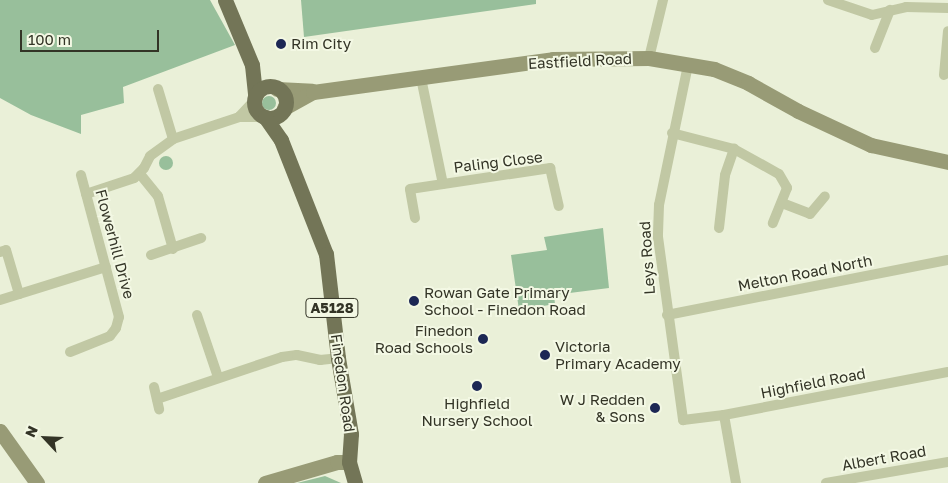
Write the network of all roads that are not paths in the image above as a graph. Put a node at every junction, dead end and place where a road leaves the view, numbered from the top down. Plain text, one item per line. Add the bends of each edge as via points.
1 (225, 0) edge
2 (664, 0) edge
3 (828, 0) edge
4 (948, 8) edge
5 (890, 10) junction
6 (948, 31) edge
7 (875, 48) dead end
8 (649, 58) junction
9 (252, 65) junction
10 (688, 65) junction
11 (944, 75) dead end
12 (422, 78) junction
13 (276, 88) junction
14 (158, 89) dead end
15 (313, 92) junction
16 (255, 99) junction
17 (283, 110) junction
18 (238, 116) junction
19 (264, 117) junction
20 (672, 133) junction
21 (173, 138) junction
22 (280, 140) junction
23 (734, 149) junction
24 (948, 162) edge
25 (140, 174) junction
26 (81, 175) dead end
27 (443, 184) junction
28 (86, 194) junction
29 (825, 196) dead end
30 (782, 203) junction
31 (559, 206) dead end
32 (415, 218) dead end
33 (773, 222) dead end
34 (719, 228) dead end
35 (201, 238) dead end
36 (173, 248) junction
37 (0, 252) edge
38 (151, 255) dead end
39 (948, 260) edge
40 (106, 267) junction
41 (19, 294) junction
42 (0, 300) edge
43 (667, 314) junction
44 (197, 316) dead end
45 (70, 352) dead end
46 (338, 358) junction
47 (948, 372) edge
48 (218, 377) junction
49 (154, 387) dead end
50 (724, 415) junction
51 (682, 420) joint
52 (0, 431) edge
53 (349, 462) junction
54 (948, 462) edge
55 (38, 483) edge
56 (265, 483) edge
57 (355, 483) edge
58 (736, 483) edge
59 (826, 483) edge

1 - 9 main road
2 - 8 street
3 - 5 street via 865,14
4 - 5 street
5 - 7 street
6 - 11 street
8 - 10 main road, Eastfield Road
8 - 12 main road, Eastfield Road via 553,59
9 - 13 main road
9 - 16 main road
10 - 20 street, Leys Road
10 - 24 main road, Eastfield Road via 714,69 748,83 871,146 901,155
12 - 15 main road, Eastfield Road
12 - 27 street, Paling Close
13 - 15 main road, Eastfield Road
13 - 16 main road via 261,89
13 - 17 main road via 284,95
14 - 21 street
15 - 17 main road, Eastfield Road
16 - 18 street
16 - 19 main road via 256,110
17 - 19 main road via 274,118
17 - 22 main road, Finedon Road / A5128
18 - 19 street
18 - 21 street
19 - 22 main road, Finedon Road / A5128
20 - 23 street
20 - 43 street, Leys Road via 659,205 658,237
21 - 25 street via 150,156
22 - 46 main road, Finedon Road / A5128 via 326,254
23 - 30 street via 779,174 787,188
23 - 34 street via 724,176
25 - 28 street
25 - 36 street via 158,196
26 - 28 street, Flowerhill Drive
27 - 31 street, Paling Close via 550,168
27 - 32 street, Paling Close via 410,189
28 - 40 street, Flowerhill Drive
29 - 30 street via 810,214
30 - 33 street
35 - 36 street
36 - 38 street
37 - 41 street via 6,250
39 - 43 street, Melton Road North
40 - 41 street
40 - 45 street, Flowerhill Drive via 118,310 116,328 100,342
41 - 42 street
43 - 51 street, Leys Road
44 - 48 street
46 - 48 street via 282,357
46 - 53 main road, Finedon Road / A5128 via 351,434
47 - 50 street, Highfield Road
48 - 49 street via 158,404
50 - 51 street, Highfield Road
50 - 58 street
52 - 55 main road
53 - 56 main road via 337,462
53 - 57 main road, Finedon Road / A5128
54 - 59 street, Albert Road

